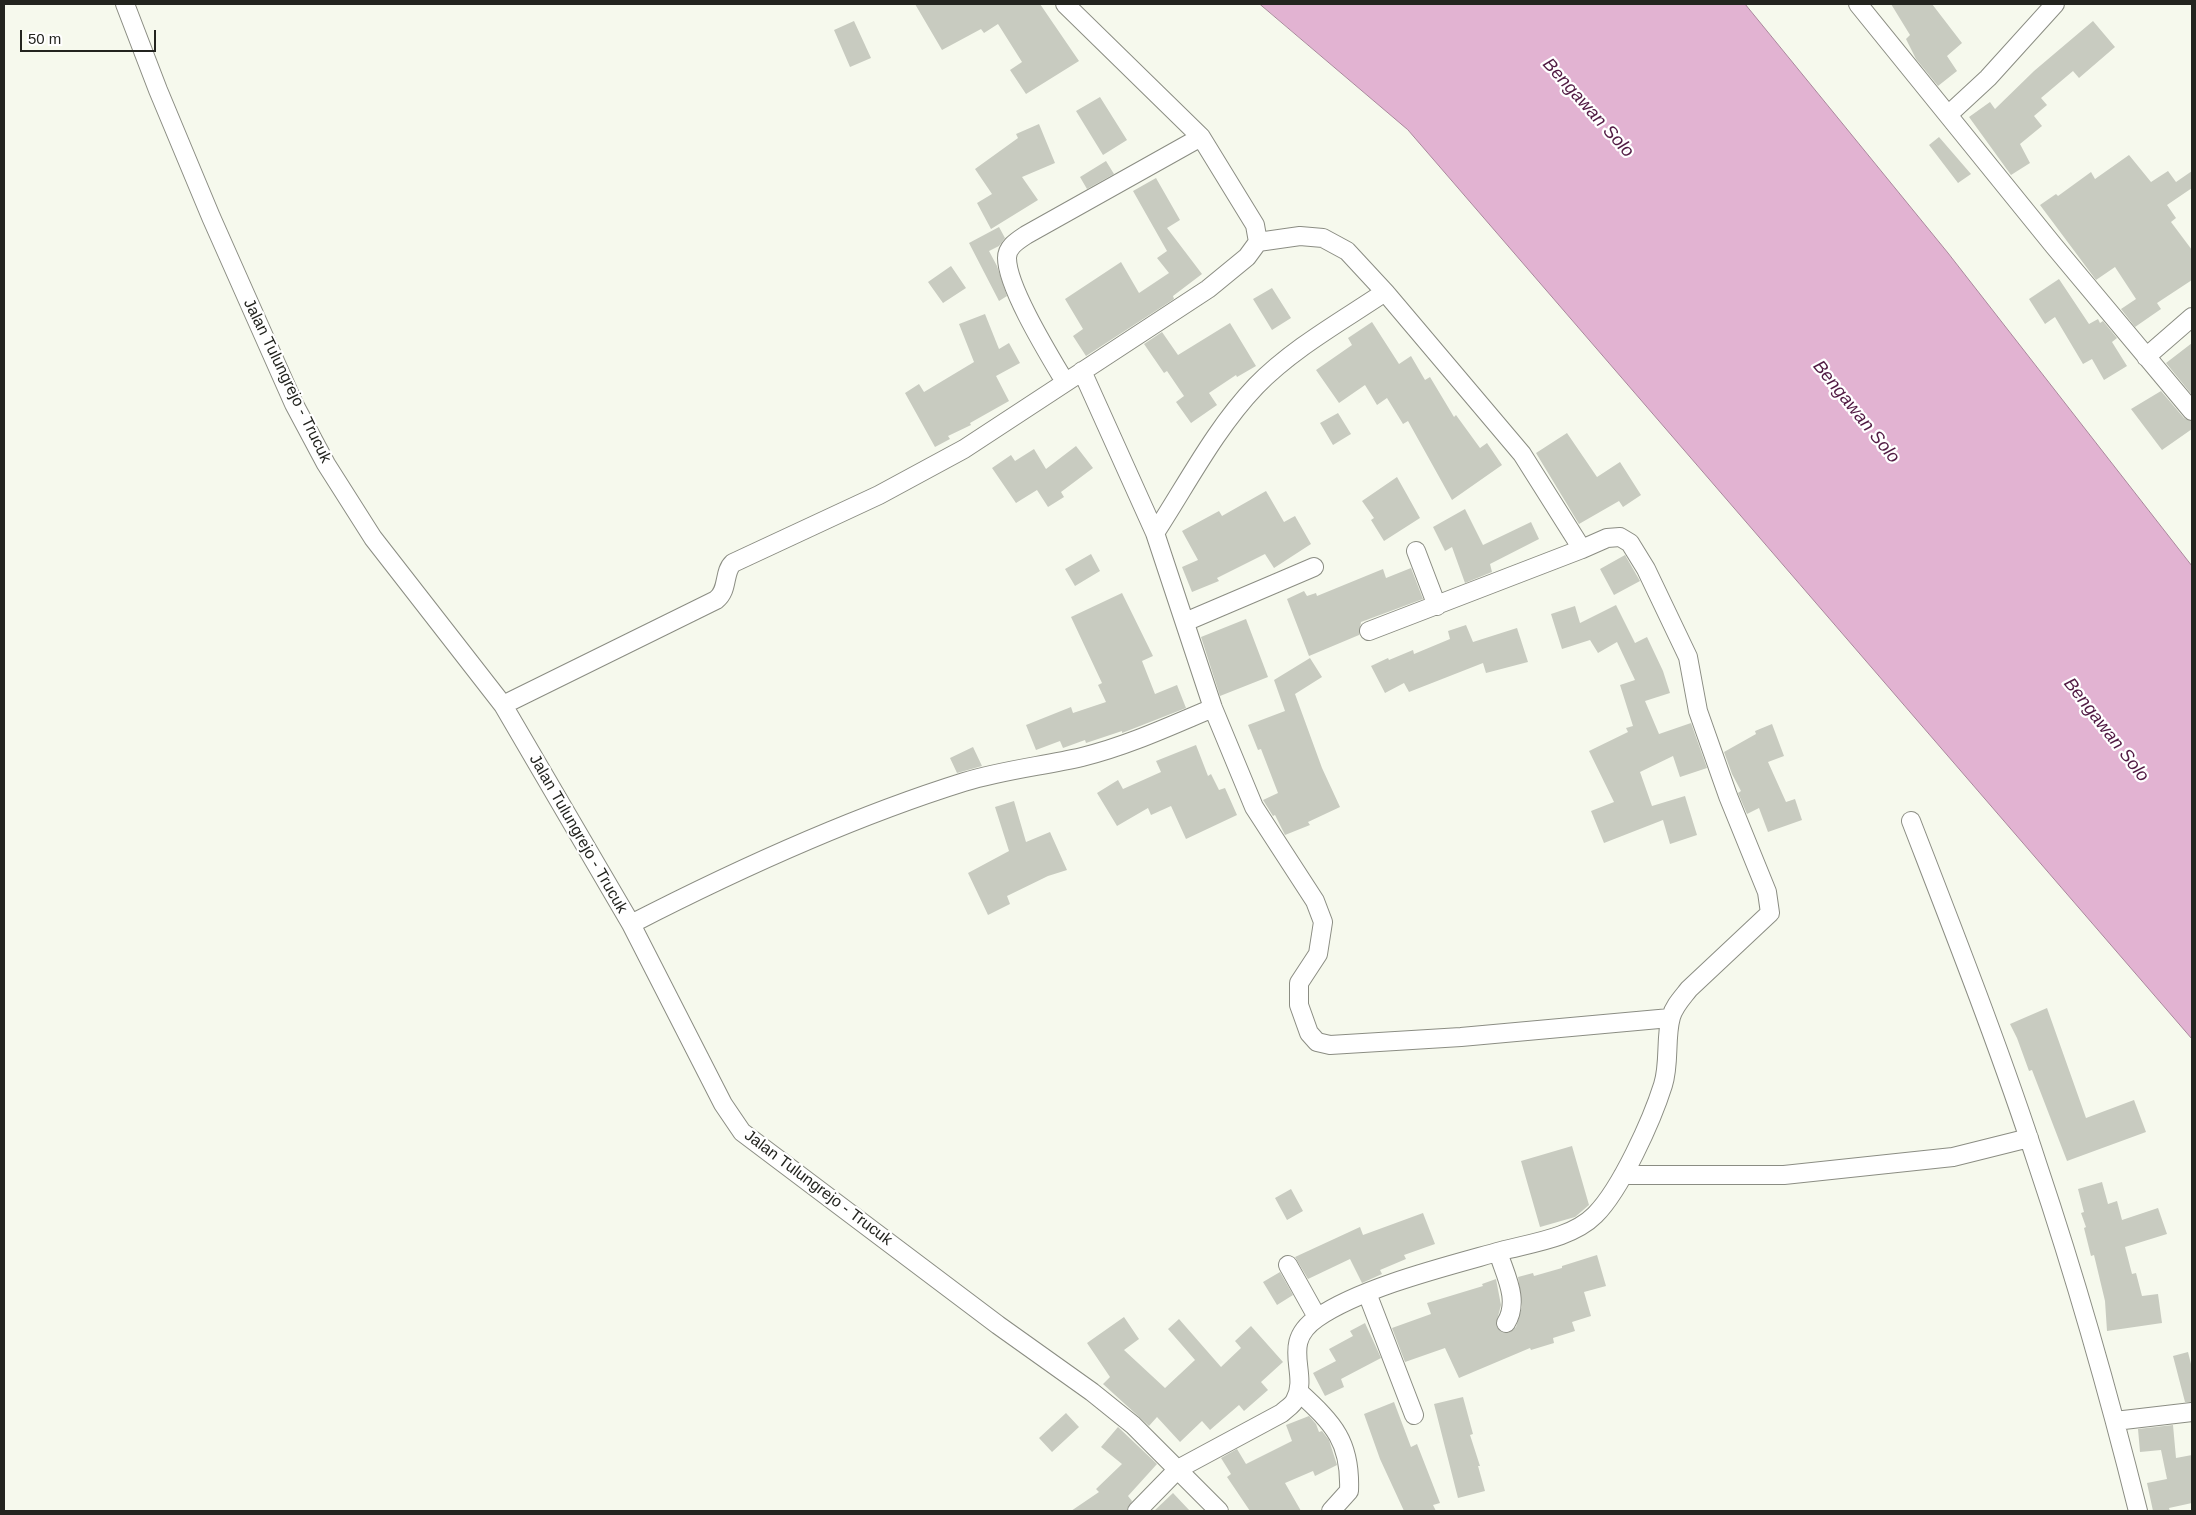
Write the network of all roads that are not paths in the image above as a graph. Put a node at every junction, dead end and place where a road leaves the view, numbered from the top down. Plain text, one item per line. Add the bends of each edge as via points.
1 (125, 4) edge
2 (1065, 4) edge
3 (1858, 4) edge
4 (2055, 4) edge
5 (1948, 115) junction
6 (1201, 137) junction
7 (1258, 242) junction
8 (1385, 292) junction
9 (2192, 317) edge
10 (2146, 357) junction
11 (1082, 370) junction
12 (1065, 382) junction
13 (2192, 411) edge
14 (1155, 533) junction
15 (1582, 548) junction
16 (1416, 551) dead end
17 (1314, 567) dead end
18 (1437, 606) junction
19 (1185, 622) junction
20 (1368, 632) dead end
21 (503, 705) junction
22 (1213, 708) junction
23 (1911, 821) dead end
24 (631, 924) junction
25 (1670, 1018) junction
26 (2029, 1138) junction
27 (1623, 1175) junction
28 (1498, 1252) junction
29 (1288, 1265) dead end
30 (1367, 1293) junction
31 (1317, 1318) junction
32 (1506, 1323) dead end
33 (1299, 1392) junction
34 (2192, 1412) edge
35 (1414, 1415) dead end
36 (2116, 1421) junction
37 (1178, 1469) junction
38 (1137, 1511) edge
39 (1219, 1511) edge
40 (1331, 1511) edge
41 (2138, 1511) edge

1 - 21 street, Jalan Tulungrejo - Trucuk via 211,217 294,404 321,456 373,538
2 - 6 street
3 - 5 street
4 - 5 street via 1988,78
5 - 10 street
6 - 7 street via 1255,225
6 - 12 street via 1026,235 1009,250 1007,258 1017,290 1035,331
7 - 8 street via 1300,236 1323,238 1347,251
7 - 11 street via 1247,257 1216,283
8 - 14 street via 1290,357 1257,386 1220,430
8 - 15 street via 1522,454
9 - 10 street
10 - 13 street
11 - 12 street
11 - 14 street
12 - 21 street via 927,471 733,563 724,590 716,600
14 - 19 street
15 - 18 street
15 - 25 street via 1607,538 1620,537 1630,543 1646,569 1688,657 1698,711 1770,903 1770,914 1689,989
16 - 18 street
17 - 19 street
18 - 20 street
19 - 22 street
21 - 24 street, Jalan Tulungrejo - Trucuk
22 - 24 street via 1126,744 1082,757 964,782 834,830 742,869
22 - 25 street via 1254,807 1315,901 1323,922 1318,954 1299,983 1302,1020 1317,1042 1330,1045 1461,1037
23 - 26 street via 1983,1007
24 - 37 street, Jalan Tulungrejo - Trucuk via 723,1104 742,1132 1092,1392
25 - 27 street via 1663,1084
26 - 27 street via 1953,1157 1784,1174
26 - 36 street
27 - 28 street via 1607,1201 1580,1226 1558,1236
28 - 30 street
28 - 32 street via 1514,1302
29 - 31 street
30 - 31 street
30 - 35 street
31 - 33 street via 1305,1327 1299,1340 1296,1359
33 - 37 street via 1295,1402 1282,1413
33 - 40 street via 1330,1421 1340,1437 1350,1466 1349,1491
34 - 36 street
36 - 41 street
37 - 38 street
37 - 39 street, Jalan Tulungrejo - Trucuk

